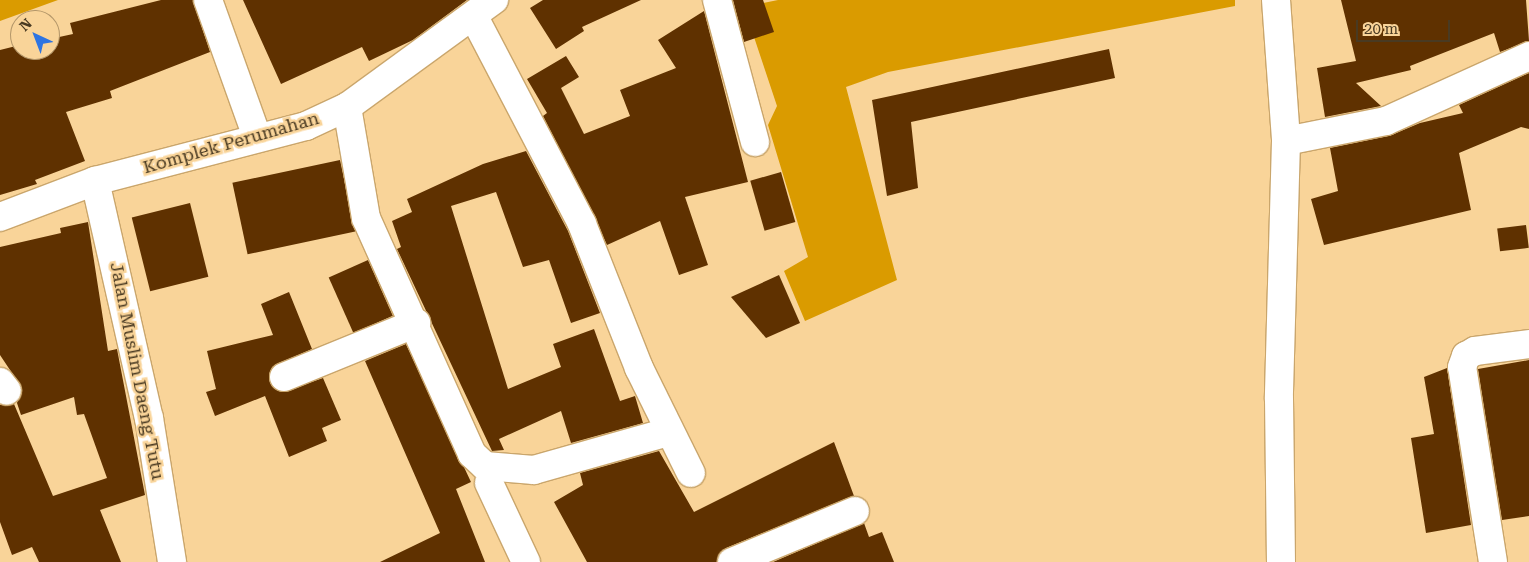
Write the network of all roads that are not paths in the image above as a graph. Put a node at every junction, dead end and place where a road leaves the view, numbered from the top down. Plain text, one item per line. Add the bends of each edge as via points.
1 (208, 0) edge
2 (717, 0) edge
3 (1276, 0) edge
4 (481, 7) edge
5 (1529, 56) edge
6 (346, 106) junction
7 (257, 137) junction
8 (1286, 141) junction
9 (755, 142) dead end
10 (95, 181) junction
11 (0, 217) edge
12 (416, 323) junction
13 (1529, 344) edge
14 (284, 377) dead end
15 (668, 432) junction
16 (691, 473) dead end
17 (489, 483) dead end
18 (855, 511) dead end
19 (172, 562) edge
20 (526, 562) edge
21 (732, 562) edge
22 (1281, 562) edge
23 (1493, 562) edge

1 - 7 street
2 - 9 street
3 - 8 street
4 - 6 street, Komplek Perumahan
4 - 15 street via 582,224
5 - 8 street via 1386,121
6 - 7 street, Komplek Perumahan via 306,126
6 - 12 street via 366,218
7 - 10 street, Komplek Perumahan
8 - 22 street via 1280,399
10 - 11 street, Komplek Perumahan
10 - 19 street, Jalan Muslim Daeng Tutu via 149,418
12 - 14 street
12 - 15 street via 472,454 485,466 534,470
13 - 23 street via 1475,351 1466,356 1462,367
15 - 16 street
17 - 20 street
18 - 21 street

